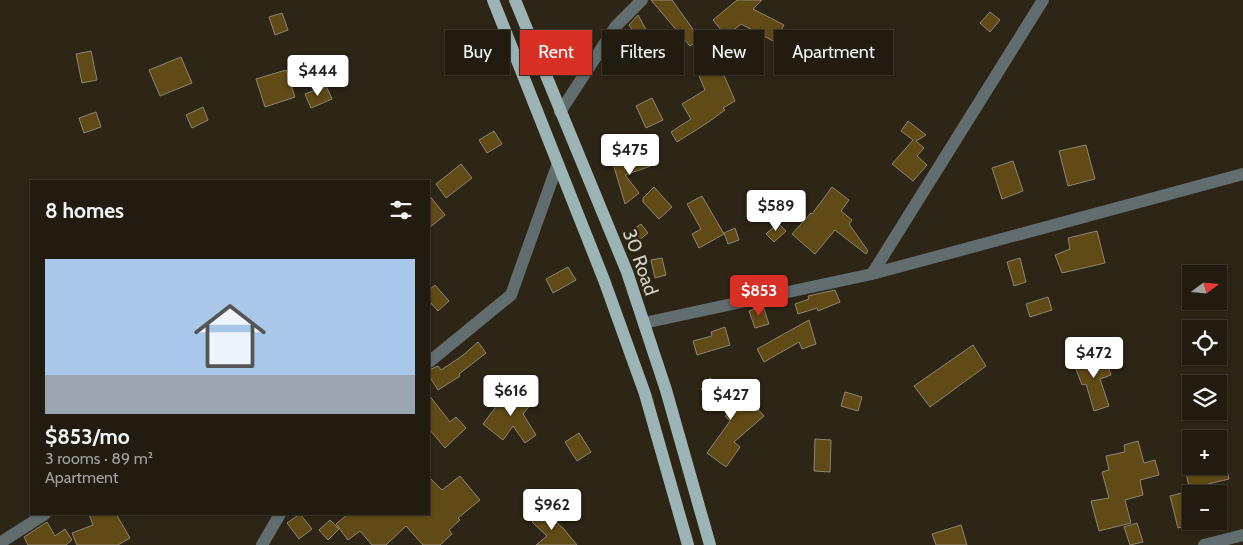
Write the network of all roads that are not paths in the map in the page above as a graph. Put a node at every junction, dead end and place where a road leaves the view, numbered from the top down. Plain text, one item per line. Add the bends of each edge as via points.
1 (493, 0) edge
2 (515, 0) edge
3 (642, 0) edge
4 (1043, 0) edge
5 (560, 112) junction
6 (557, 166) junction
7 (1243, 174) edge
8 (872, 274) junction
9 (644, 323) junction
10 (430, 361) edge
11 (43, 515) edge
12 (279, 515) edge
13 (1243, 535) edge
14 (0, 543) edge
15 (262, 545) edge
16 (688, 545) edge
17 (710, 545) edge
18 (1204, 545) edge

1 - 6 main road
2 - 5 main road, 30 Road
3 - 5 street via 616,26
4 - 8 street
5 - 9 main road, 30 Road via 627,272
6 - 10 street via 511,295
6 - 16 main road via 604,280 645,394
7 - 8 street
8 - 9 street
9 - 17 main road, 30 Road
11 - 14 street
12 - 15 street
13 - 18 street

